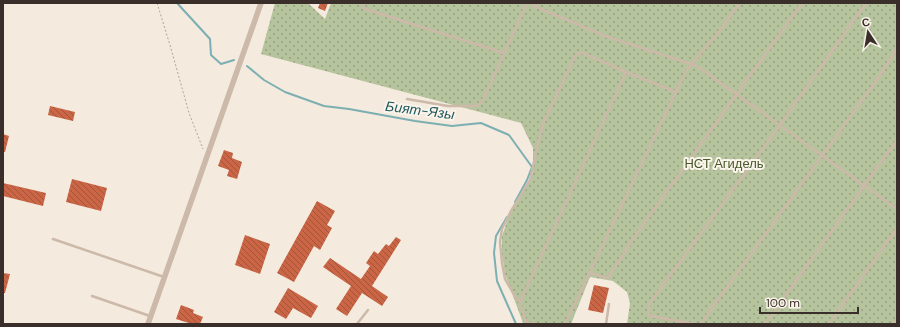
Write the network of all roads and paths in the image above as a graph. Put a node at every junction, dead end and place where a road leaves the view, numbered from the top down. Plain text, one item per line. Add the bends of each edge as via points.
1 (157, 3) edge
2 (261, 3) edge
3 (362, 3) edge
4 (527, 3) edge
5 (531, 3) edge
6 (740, 3) edge
7 (802, 3) edge
8 (866, 3) edge
9 (897, 48) edge
10 (504, 53) junction
11 (692, 65) junction
12 (626, 72) junction
13 (676, 92) junction
14 (737, 94) junction
15 (407, 98) dead end
16 (780, 125) junction
17 (897, 140) edge
18 (822, 155) junction
19 (206, 157) junction
20 (865, 186) junction
21 (897, 208) edge
22 (897, 228) edge
23 (53, 239) dead end
24 (590, 273) junction
25 (164, 277) junction
26 (92, 296) dead end
27 (520, 302) junction
28 (609, 304) dead end
29 (368, 310) dead end
30 (150, 317) junction
31 (897, 319) edge
32 (148, 324) edge
33 (357, 324) edge
34 (535, 324) edge
35 (565, 324) edge
36 (606, 324) edge
37 (695, 324) edge
38 (701, 324) edge
39 (765, 324) edge
40 (829, 324) edge
41 (893, 324) edge

1 - 19 path via 189,114
2 - 19 street
3 - 10 lane via 365,9
4 - 10 lane
5 - 11 lane via 605,36
6 - 11 lane
7 - 14 lane
8 - 16 lane
9 - 18 lane
10 - 15 lane via 483,100 477,106 448,106
11 - 13 lane via 686,71
11 - 14 lane
12 - 13 lane
12 - 27 lane
12 - 27 lane via 579,53 543,124 530,180 502,229 500,242 506,280
13 - 24 lane
14 - 16 lane
14 - 24 lane via 635,236 608,278
16 - 18 lane
16 - 37 lane via 650,303 650,316
17 - 20 lane
18 - 20 lane
18 - 38 lane
19 - 25 street
20 - 21 lane
20 - 39 lane
22 - 40 lane
23 - 25 lane
24 - 35 lane
25 - 30 street
26 - 30 lane
27 - 34 lane via 526,322
28 - 36 lane
29 - 33 lane
30 - 32 street
31 - 41 lane

